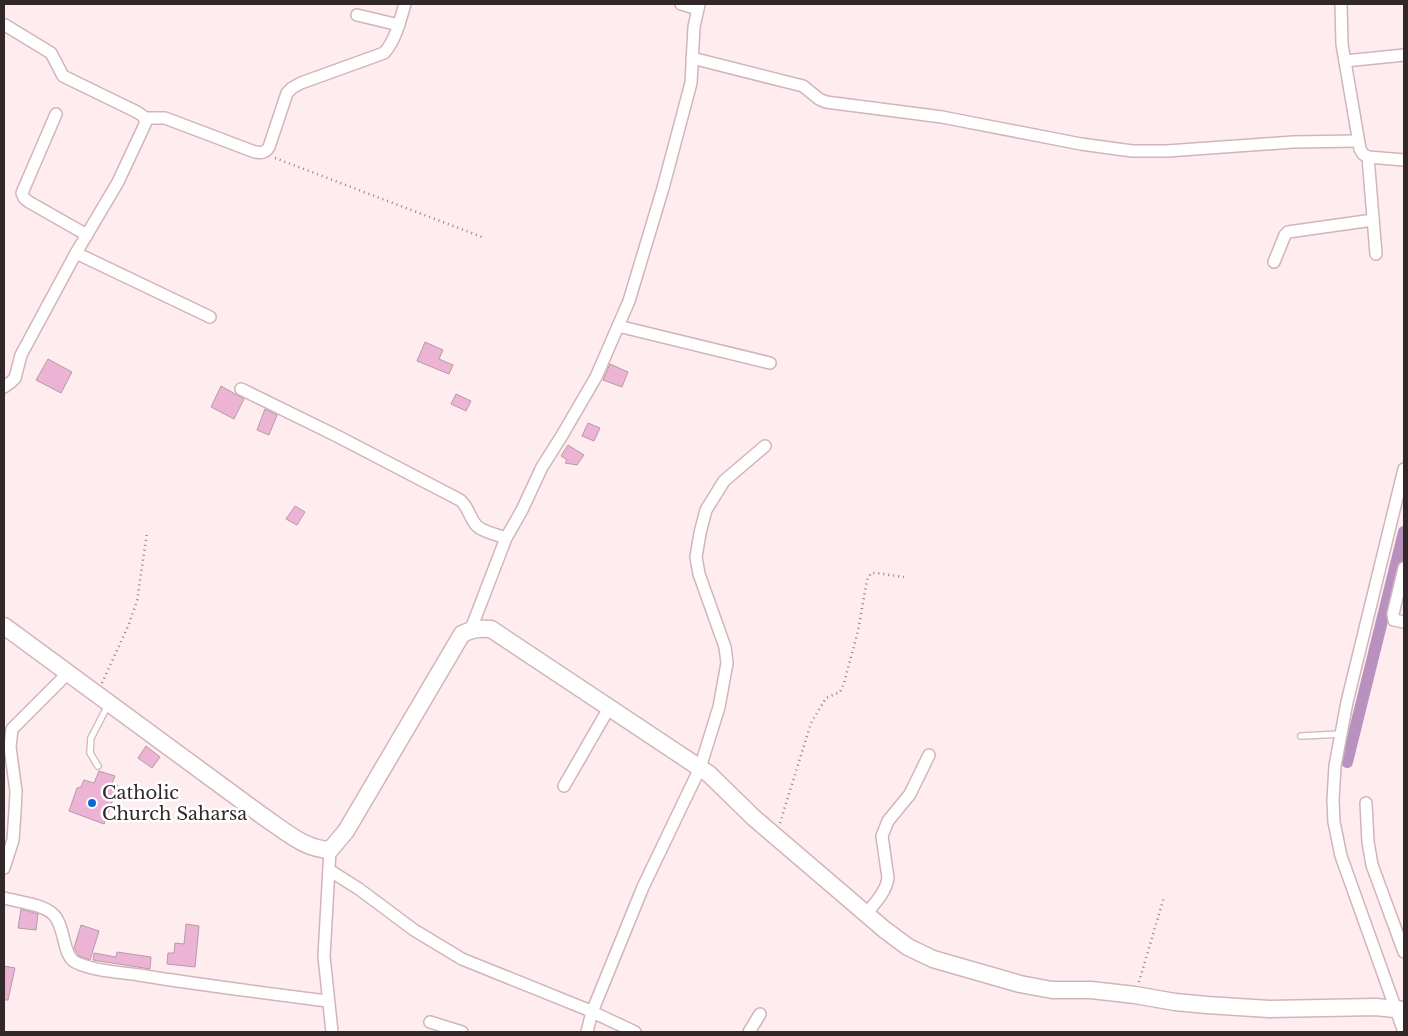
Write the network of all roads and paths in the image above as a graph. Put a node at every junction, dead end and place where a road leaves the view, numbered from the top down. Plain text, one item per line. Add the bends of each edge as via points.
1 (405, 4) edge
2 (681, 4) edge
3 (1341, 4) edge
4 (699, 6) edge
5 (357, 15) dead end
6 (5, 25) dead end
7 (399, 25) junction
8 (1404, 55) edge
9 (692, 58) junction
10 (1345, 61) junction
11 (56, 114) dead end
12 (145, 118) junction
13 (1357, 141) junction
14 (262, 153) junction
15 (1368, 157) junction
16 (1404, 160) edge
17 (1373, 220) junction
18 (87, 235) junction
19 (482, 237) dead end
20 (76, 253) junction
21 (1376, 254) dead end
22 (1274, 262) dead end
23 (210, 317) dead end
24 (618, 326) junction
25 (770, 363) dead end
26 (4, 387) edge
27 (241, 390) dead end
28 (766, 446) dead end
29 (1404, 470) edge
30 (148, 533) dead end
31 (506, 538) junction
32 (1404, 568) edge
33 (904, 577) dead end
34 (1404, 622) edge
35 (4, 626) edge
36 (471, 629) junction
37 (68, 673) junction
38 (103, 699) junction
39 (609, 708) junction
40 (1341, 734) junction
41 (1300, 736) dead end
42 (929, 755) dead end
43 (98, 766) dead end
44 (700, 768) junction
45 (564, 786) dead end
46 (1366, 803) dead end
47 (776, 836) junction
48 (330, 850) junction
49 (4, 868) edge
50 (328, 870) junction
51 (1164, 897) dead end
52 (4, 898) edge
53 (866, 914) junction
54 (1404, 952) edge
55 (1135, 995) junction
56 (328, 1001) junction
57 (1399, 1009) edge
58 (592, 1012) junction
59 (760, 1014) dead end
60 (430, 1022) dead end
61 (332, 1032) edge
62 (462, 1032) edge
63 (587, 1032) edge
64 (635, 1032) edge
65 (749, 1032) edge
66 (1404, 1032) edge

1 - 7 street
2 - 4 street
3 - 10 street
4 - 9 street
5 - 7 street
6 - 12 street via 51,53 63,76
7 - 14 street via 384,53 292,88 287,93 269,147
8 - 10 street
9 - 13 street via 795,84 826,102 942,117 1132,151
9 - 24 street via 691,83 663,188 629,301
10 - 13 street
11 - 18 street via 22,193 29,202
12 - 14 street via 165,118
12 - 18 street via 143,131 118,182
13 - 15 street
14 - 19 path
15 - 16 street
15 - 17 street
17 - 21 street
17 - 22 street via 1288,232
18 - 20 street
20 - 23 street
20 - 26 street via 21,355 15,378
24 - 25 street
24 - 31 street via 596,376 542,467
27 - 31 street via 460,500 478,527
28 - 44 street via 724,482 706,510 700,532 696,558 699,574 725,647 727,663 719,707
29 - 40 street
30 - 38 path via 137,601
31 - 36 street
32 - 34 street via 1392,614 1394,620
33 - 47 path via 876,573 870,574 867,580 844,683 840,692 826,698 811,723
35 - 37 main road
36 - 39 main road via 491,629
36 - 48 main road via 462,634 346,831
37 - 38 main road
37 - 49 street via 12,729 10,747 16,791 15,812
38 - 43 lane via 91,738 90,753
38 - 48 main road via 306,845
39 - 44 main road
39 - 45 street
40 - 41 lane
40 - 57 street via 1334,774 1336,834 1341,856
42 - 53 street via 910,794 888,821 882,836 887,885
44 - 47 main road
44 - 58 street via 643,887
46 - 54 street via 1372,865
47 - 53 main road
48 - 50 street
50 - 56 street via 324,956
50 - 58 street via 462,959
51 - 55 path
52 - 56 street via 53,914 69,957 74,962 156,978
53 - 55 main road via 908,947 933,959 1052,990
55 - 57 main road via 1175,1002 1251,1008
56 - 61 street
57 - 66 street
58 - 63 street
58 - 64 street
59 - 65 street
60 - 62 street

